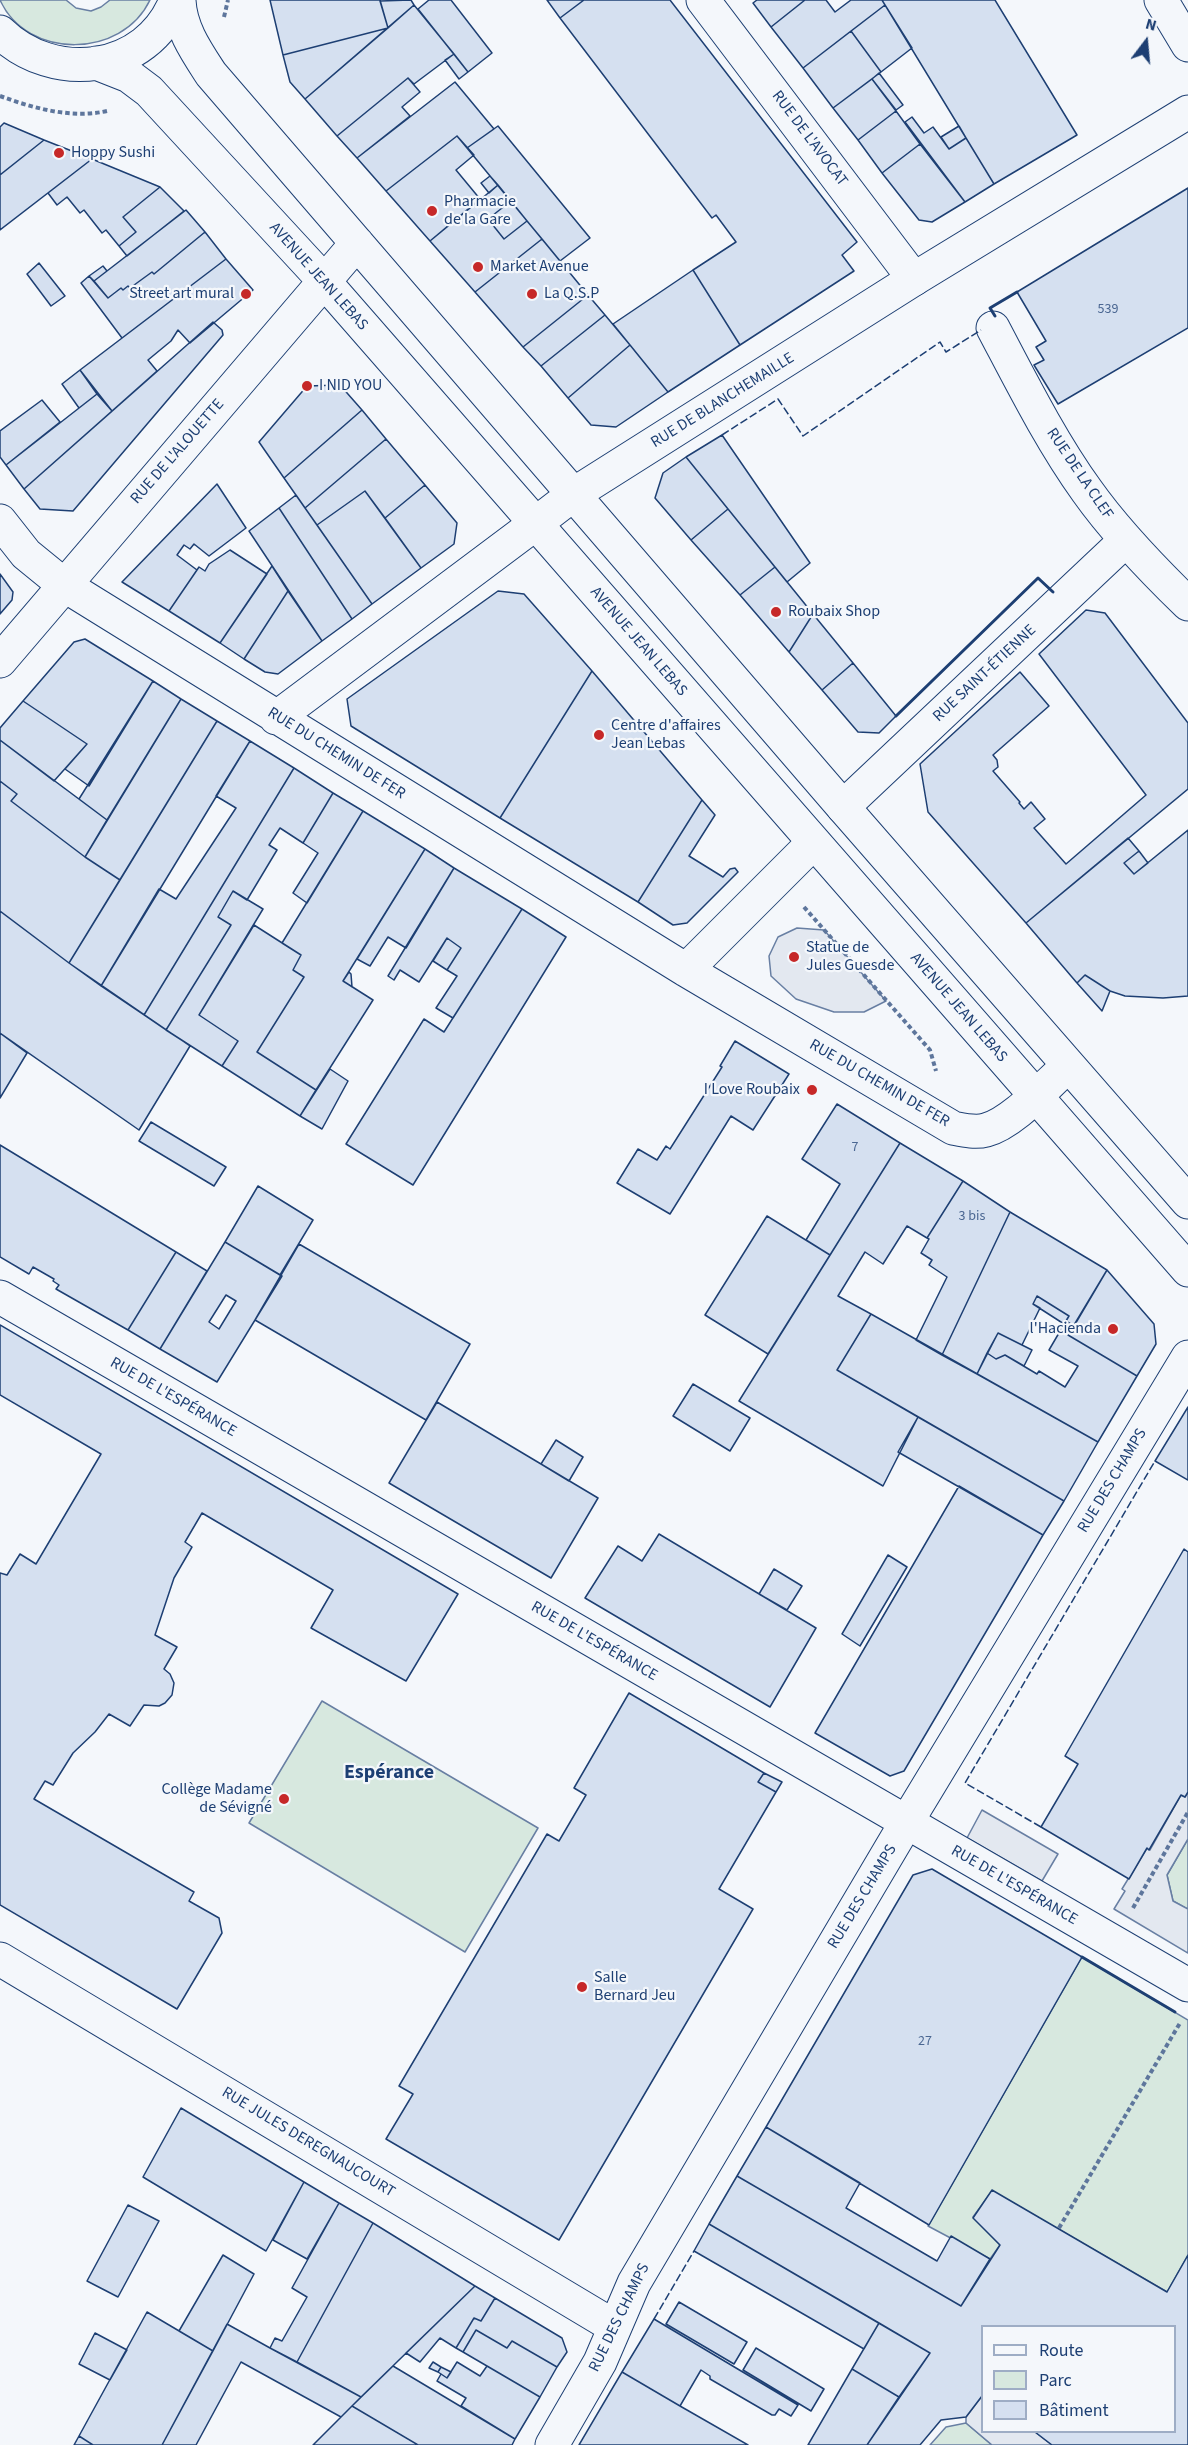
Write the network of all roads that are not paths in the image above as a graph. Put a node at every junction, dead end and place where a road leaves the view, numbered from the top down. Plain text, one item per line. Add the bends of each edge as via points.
1 (177, 0) edge
2 (703, 0) edge
3 (1161, 0) edge
4 (4, 37) edge
5 (1188, 45) edge
6 (96, 63) junction
7 (1188, 112) edge
8 (357, 243) junction
9 (914, 279) junction
10 (324, 282) junction
11 (993, 328) dead end
12 (574, 494) junction
13 (0, 521) edge
14 (535, 524) junction
15 (1126, 540) junction
16 (64, 585) junction
17 (1188, 604) edge
18 (0, 661) edge
19 (276, 718) junction
20 (843, 807) junction
21 (813, 843) junction
22 (686, 970) junction
23 (1068, 1066) junction
24 (1035, 1095) junction
25 (1188, 1202) edge
26 (1188, 1270) edge
27 (0, 1297) edge
28 (1188, 1357) edge
29 (906, 1824) junction
30 (0, 1959) edge
31 (1188, 1985) edge
32 (615, 2327) junction
33 (552, 2445) edge

1 - 6 street via 147,40 123,56
1 - 8 street via 187,34 211,74
2 - 9 street, RUE DE L'AVOCAT
3 - 5 street
4 - 6 street via 51,62
6 - 10 street, AVENUE JEAN LEBAS via 129,76 149,91
7 - 9 street, RUE DE BLANCHEMAILLE
8 - 10 street, RUE DE L'ALOUETTE
8 - 12 street
9 - 12 street, RUE DE BLANCHEMAILLE
10 - 14 street, AVENUE JEAN LEBAS
10 - 16 street, RUE DE L'ALOUETTE
11 - 15 street, RUE DE LA CLEF via 1062,452
12 - 14 street, RUE DE BLANCHEMAILLE
12 - 20 street
13 - 16 street, RUE DU CHEMIN DE FER via 26,554
14 - 19 street, RUE DE BLANCHEMAILLE
14 - 21 street, AVENUE JEAN LEBAS
15 - 17 street, RUE DE LA CLEF
15 - 20 street, RUE SAINT-ÉTIENNE
16 - 18 street, RUE DE L'ALOUETTE
16 - 19 street, RUE DU CHEMIN DE FER
19 - 22 street, RUE DU CHEMIN DE FER
20 - 23 street
21 - 22 street
21 - 24 street, AVENUE JEAN LEBAS
22 - 24 street, RUE DU CHEMIN DE FER via 953,1128 987,1130 1009,1118
23 - 24 street, RUE DU CHEMIN DE FER
23 - 25 street
24 - 26 street, AVENUE JEAN LEBAS
27 - 29 street, RUE DE L'ESPÉRANCE
28 - 29 street, RUE DES CHAMPS
29 - 31 street, RUE DE L'ESPÉRANCE
29 - 32 street, RUE DES CHAMPS via 634,2283
30 - 32 street, RUE JULES DEREGNAUCOURT
32 - 33 street, RUE DES CHAMPS via 600,2362

